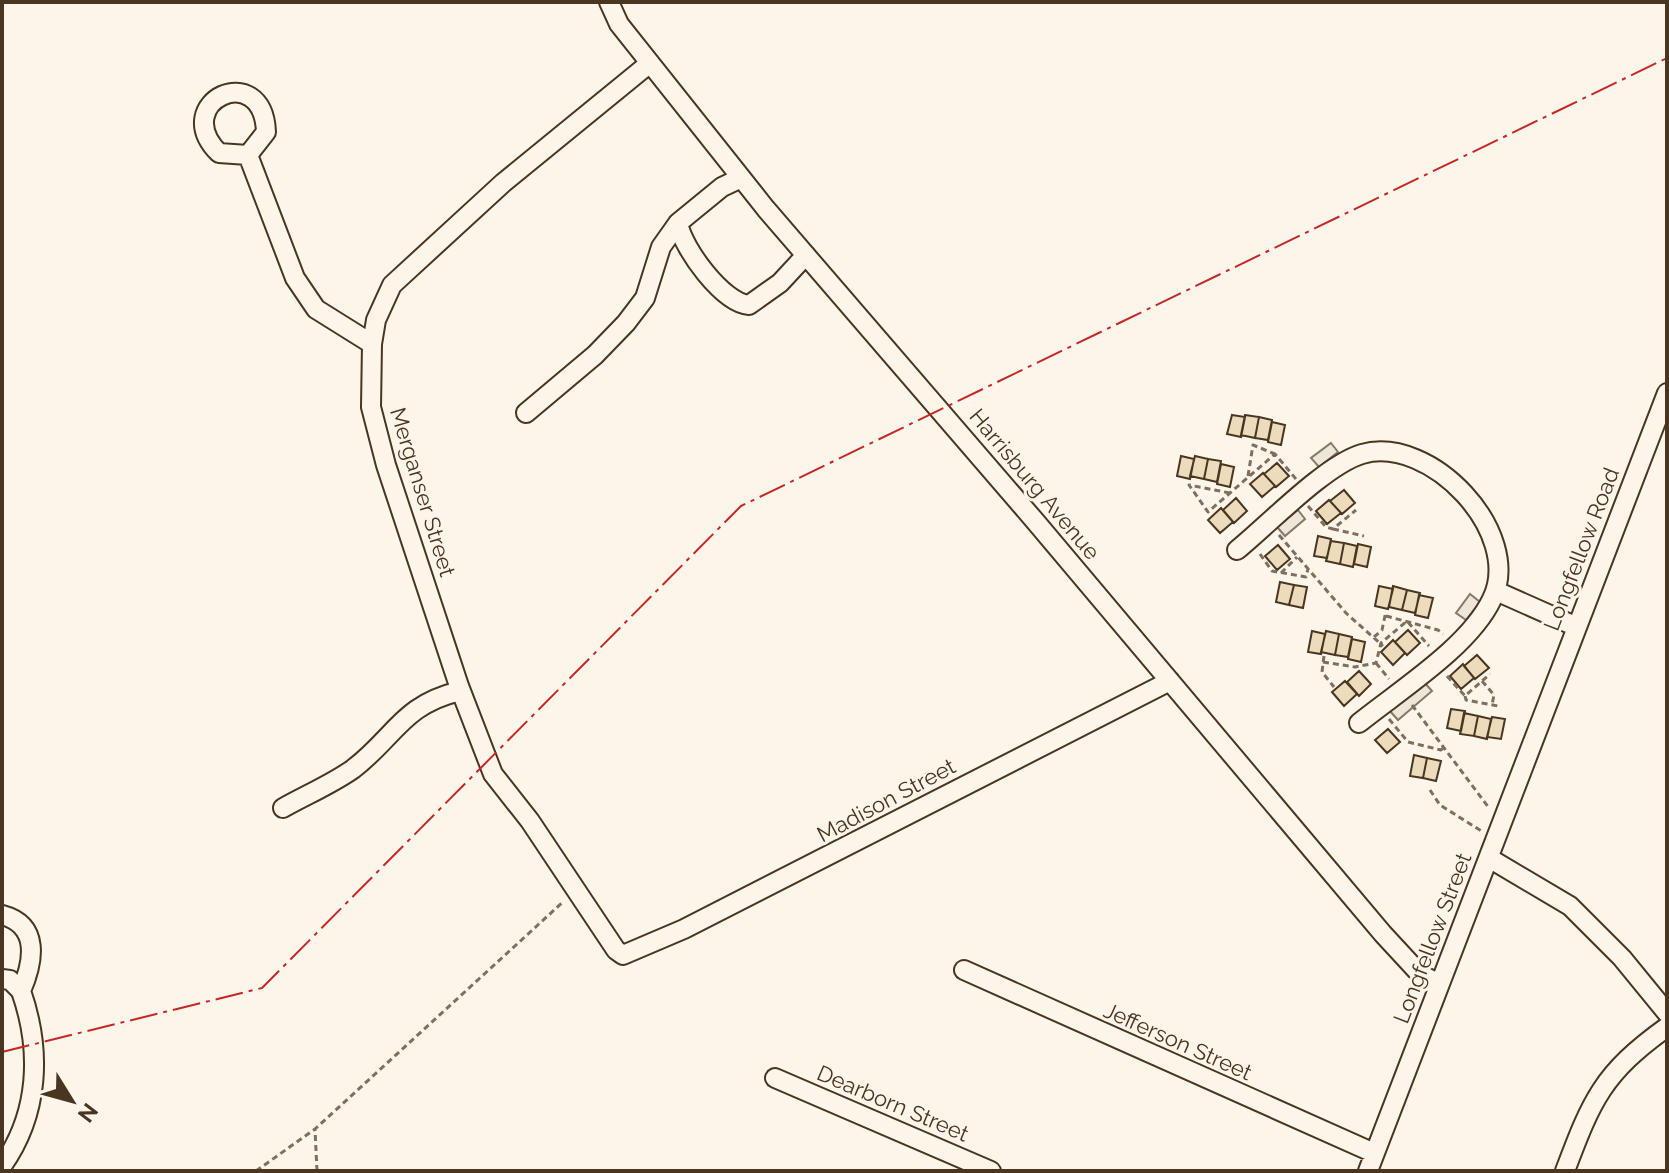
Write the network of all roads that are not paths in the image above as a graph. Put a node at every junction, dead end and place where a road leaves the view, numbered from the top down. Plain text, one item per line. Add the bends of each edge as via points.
1 (609, 2) edge
2 (650, 63) junction
3 (248, 155) dead end
4 (741, 178) junction
5 (678, 223) junction
6 (806, 255) junction
7 (372, 344) junction
8 (1667, 393) edge
9 (526, 413) dead end
10 (1242, 545) road end
11 (1496, 591) junction
12 (1577, 627) junction
13 (1170, 681) junction
14 (460, 691) junction
15 (1540, 722) joint
16 (1359, 723) dead end
17 (283, 808) dead end
18 (1489, 858) junction
19 (2, 915) edge
20 (623, 955) joint
21 (964, 970) dead end
22 (2, 979) edge
23 (1439, 984) junction
24 (21, 991) junction
25 (1667, 1013) edge
26 (1667, 1027) edge
27 (775, 1078) dead end
28 (1371, 1162) edge
29 (2, 1166) edge
30 (991, 1171) edge
31 (1565, 1171) edge

1 - 2 street, Harrisburg Avenue
2 - 4 street, Harrisburg Avenue
2 - 7 street, Merganser Street via 503,183 392,285
3 - 7 street via 295,278 316,309
4 - 5 street
4 - 6 street, Harrisburg Avenue
5 - 6 street via 681,239 727,298 738,304 749,305 780,283
5 - 9 street via 661,247 645,298 626,323
6 - 13 street, Harrisburg Avenue
7 - 14 street, Merganser Street via 371,407 378,436
8 - 12 street, Longfellow Road
10 - 11 street via 1348,459 1395,451 1428,463 1455,484 1483,522 1497,562
11 - 12 street
11 - 16 street via 1454,646
12 - 15 street, Longfellow Road
13 - 20 street, Madison Street via 819,862
13 - 23 street, Harrisburg Avenue via 1383,934 1420,974
14 - 17 street via 434,697 405,716 353,769
14 - 20 street, Merganser Street via 493,774
15 - 18 street, Longfellow Street
18 - 23 street, Longfellow Street
18 - 25 street via 1570,906
19 - 24 street via 15,918 28,931 32,946
21 - 28 street, Jefferson Street
22 - 24 street
23 - 28 street, Longfellow Street
24 - 29 street via 35,1075 23,1130
26 - 31 street via 1609,1076 1588,1110
27 - 30 street, Dearborn Street

